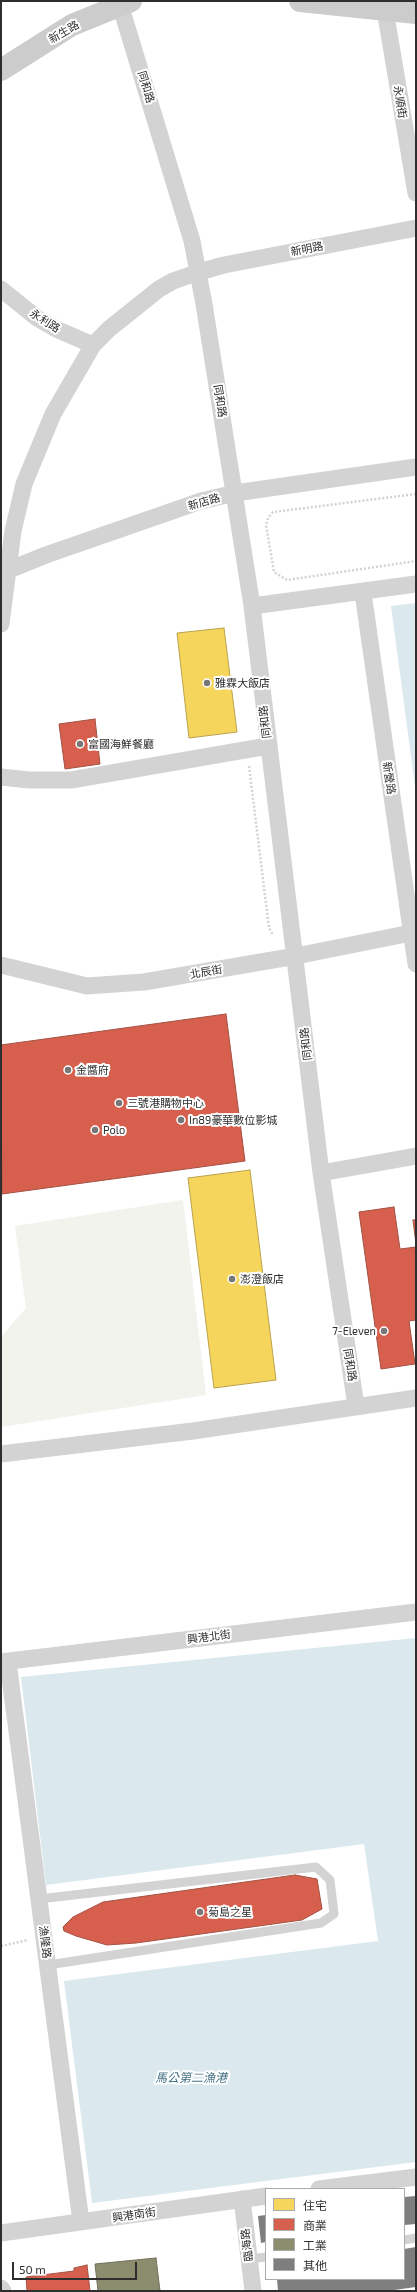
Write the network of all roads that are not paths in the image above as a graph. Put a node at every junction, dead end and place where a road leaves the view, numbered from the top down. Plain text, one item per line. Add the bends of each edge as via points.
1 (300, 1) edge
2 (123, 2) edge
3 (384, 10) junction
4 (416, 13) edge
5 (2, 69) edge
6 (410, 129) edge
7 (416, 193) edge
8 (416, 228) edge
9 (199, 272) junction
10 (1, 289) edge
11 (93, 345) junction
12 (416, 467) edge
13 (235, 494) junction
14 (5, 572) edge
15 (416, 584) edge
16 (363, 593) junction
17 (252, 606) junction
18 (1, 624) edge
19 (268, 746) junction
20 (1, 777) edge
21 (412, 907) edge
22 (411, 933) junction
23 (296, 956) junction
24 (416, 962) edge
25 (1, 965) edge
26 (416, 1156) edge
27 (321, 1173) junction
28 (416, 1398) edge
29 (356, 1406) junction
30 (1, 1454) edge
31 (416, 1612) edge
32 (5, 1662) edge
33 (39, 1899) junction
34 (48, 1965) junction
35 (416, 2177) edge
36 (327, 2188) edge
37 (265, 2196) edge
38 (242, 2199) junction
39 (81, 2222) junction
40 (1, 2233) edge
41 (416, 2238) edge
42 (405, 2240) edge
43 (265, 2257) edge
44 (249, 2259) junction
45 (1, 2288) edge
46 (3, 2291) edge
47 (253, 2291) edge

1 - 3 main road
2 - 5 main road, 新生路 via 72,26
2 - 9 street, 同和路
3 - 4 main road
3 - 6 street, 永順街
6 - 7 street, 永順街
8 - 9 street, 新明路
9 - 11 street, 新明路 via 158,289
9 - 13 street, 同和路
10 - 11 street, 永利路 via 37,318
11 - 14 street, 新明路 via 53,414 24,484
12 - 13 street, 新店路
13 - 14 street, 新店路 via 194,504 46,555
13 - 17 street, 同和路
14 - 18 street, 新明路
15 - 16 street
16 - 17 street
16 - 21 street, 新營路
17 - 19 street, 同和路
19 - 20 street via 71,780
19 - 23 street, 同和路
21 - 22 street, 新營路
22 - 23 street, 北辰街
22 - 24 street, 新營路
23 - 25 street, 北辰街 via 144,982 87,986
23 - 27 street, 同和路
26 - 27 street
27 - 29 street, 同和路
28 - 29 street
29 - 30 street via 193,1431
31 - 32 street, 興港北街
32 - 33 street, 漁隆路
33 - 34 street, 漁隆路
33 - 34 lane via 316,1867 330,1880 334,1914 321,1923
34 - 39 street, 漁隆路
35 - 36 street
37 - 38 street, 興港南街
38 - 39 street, 興港南街
38 - 44 street, 臨海路
39 - 40 street, 興港南街
41 - 42 lane
43 - 44 lane
44 - 47 street, 臨海路
45 - 46 street

